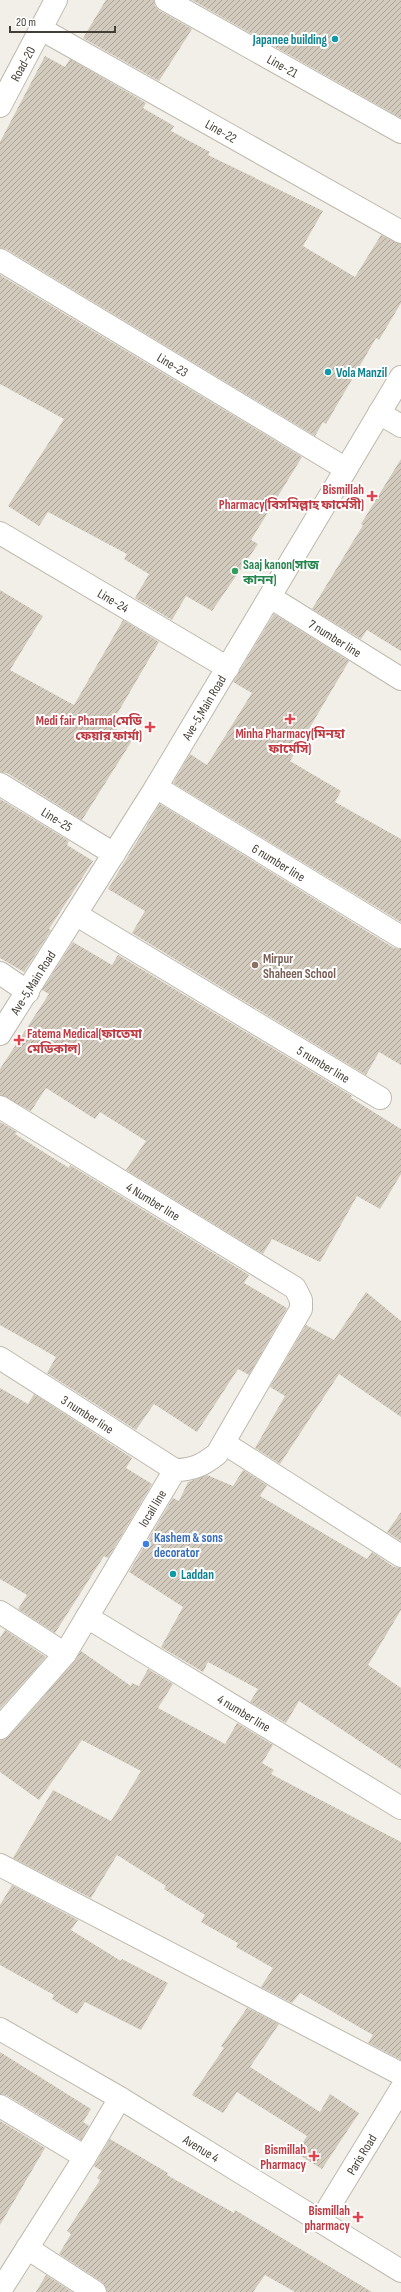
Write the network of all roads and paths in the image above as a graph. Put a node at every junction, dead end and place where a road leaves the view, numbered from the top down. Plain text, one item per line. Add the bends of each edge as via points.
1 (56, 0) edge
2 (166, 0) edge
3 (41, 28) junction
4 (0, 106) edge
5 (401, 132) edge
6 (401, 232) edge
7 (0, 260) edge
8 (401, 377) edge
9 (379, 413) junction
10 (401, 426) edge
11 (346, 468) junction
12 (0, 534) edge
13 (270, 597) junction
14 (228, 668) junction
15 (401, 679) edge
16 (0, 784) edge
17 (156, 787) junction
18 (114, 854) junction
19 (77, 916) junction
20 (401, 937) edge
21 (0, 973) edge
22 (28, 992) junction
23 (0, 1034) edge
24 (380, 1098) dead end
25 (0, 1107) edge
26 (0, 1358) edge
27 (224, 1443) junction
28 (175, 1470) junction
29 (401, 1556) edge
30 (0, 1612) edge
31 (87, 1617) junction
32 (65, 1654) junction
33 (0, 1728) edge
34 (401, 1808) edge
35 (0, 1865) edge
36 (0, 2029) edge
37 (401, 2074) edge
38 (401, 2089) edge
39 (120, 2098) junction
40 (0, 2106) edge
41 (85, 2157) junction
42 (320, 2220) junction
43 (27, 2248) junction
44 (401, 2270) edge
45 (0, 2291) edge
46 (95, 2292) edge

1 - 3 street, Road-20
2 - 5 street, Line-21
3 - 4 street, Road-20
3 - 6 street, Line-22
7 - 11 street, Line-23
8 - 9 street, Ave-5,Main Road
9 - 10 street
9 - 11 street, Ave-5,Main Road
11 - 13 street, Ave-5,Main Road
12 - 14 street, Line-24
13 - 14 street, Ave-5,Main Road
13 - 15 street, 7 number line
14 - 17 street, Ave-5,Main Road
16 - 18 street, Line-25
17 - 18 street, Ave-5,Main Road
17 - 20 street, 6 number line
18 - 19 street, Ave-5,Main Road
19 - 22 street, Ave-5,Main Road
19 - 24 street, 5 number line
21 - 22 street
22 - 23 street, Ave-5,Main Road
25 - 27 street, 4 Number line via 295,1288 301,1300 301,1309
26 - 28 street, 3 number line
27 - 28 street via 217,1454 203,1465 190,1470
27 - 29 street
28 - 31 street, locail line
30 - 32 street
31 - 32 street, locail line
31 - 34 street, 4 number line
32 - 33 street, locail line
35 - 37 street
36 - 39 street, Avenue 4
38 - 42 street, Paris Road
39 - 41 street
39 - 42 street, Avenue 4
40 - 41 street
41 - 43 street
42 - 44 street, Avenue 4
43 - 45 street
43 - 46 street

